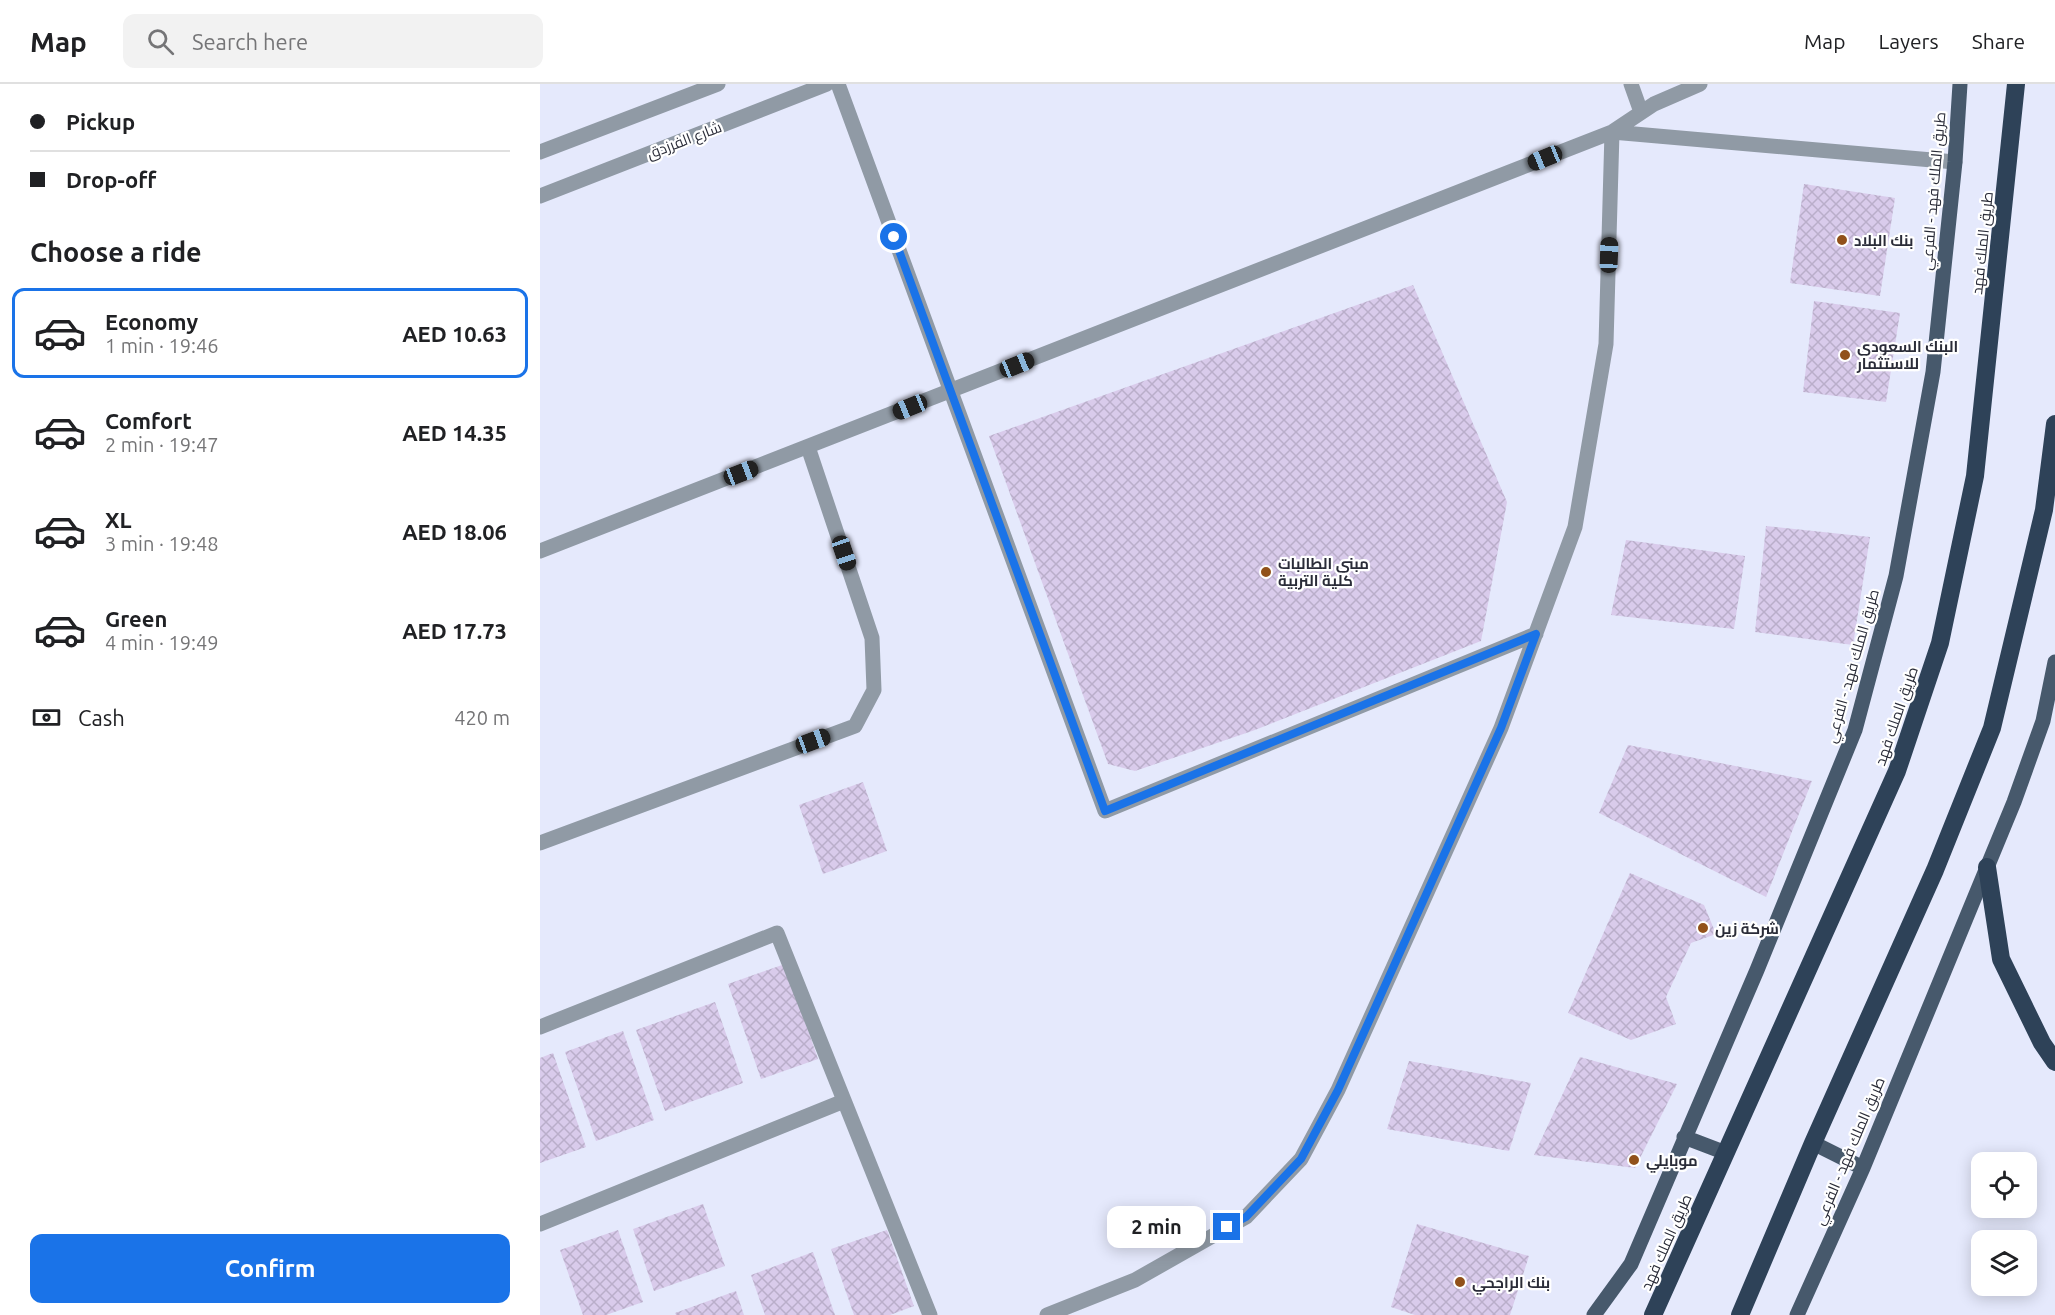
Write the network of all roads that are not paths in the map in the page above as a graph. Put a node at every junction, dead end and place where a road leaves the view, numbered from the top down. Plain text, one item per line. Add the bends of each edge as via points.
1 (717, 84) edge
2 (827, 84) edge
3 (838, 84) edge
4 (1631, 84) edge
5 (1700, 84) edge
6 (1960, 84) edge
7 (2016, 84) edge
8 (1641, 112) junction
9 (1611, 132) junction
10 (540, 152) edge
11 (1955, 162) junction
12 (540, 196) edge
13 (950, 391) junction
14 (2055, 424) edge
15 (808, 447) junction
16 (540, 551) edge
17 (1536, 634) junction
18 (2055, 662) edge
19 (540, 843) edge
20 (1987, 867) junction
21 (540, 1027) edge
22 (2055, 1062) edge
23 (844, 1101) junction
24 (1684, 1137) junction
25 (1813, 1143) junction
26 (1726, 1153) junction
27 (1863, 1168) junction
28 (540, 1224) edge
29 (1669, 1280) junction
30 (1067, 1311) edge
31 (930, 1315) edge
32 (1047, 1315) edge
33 (1594, 1315) edge
34 (1653, 1315) edge
35 (1662, 1315) edge
36 (1740, 1315) edge
37 (1797, 1315) edge

1 - 10 street
2 - 12 street, شارع الفرزدق
3 - 13 street
4 - 8 street
5 - 8 street
6 - 11 main road, طريق الملك فهد - الفرعي
7 - 26 highway, طريق الملك فهد via 1975,476 1940,643 1897,771
8 - 9 street
9 - 11 street
9 - 13 street
9 - 17 street via 1606,344 1575,527
11 - 24 main road, طريق الملك فهد - الفرعي via 1933,372 1896,576 1856,730 1758,970
13 - 15 street
13 - 17 street via 1105,811
14 - 25 highway via 2044,510 1992,728 1935,870
15 - 16 street
15 - 19 street via 872,638 874,690 855,726
17 - 30 street via 1501,728 1338,1090 1301,1159 1246,1217 1135,1280
18 - 20 main road, طريق الملك فهد - الفرعي via 2043,721
20 - 22 highway via 2001,959
20 - 27 main road, طريق الملك فهد - الفرعي
21 - 23 street via 777,933
23 - 28 street
23 - 31 street
24 - 26 main road
24 - 33 main road, طريق الملك فهد - الفرعي via 1630,1264
25 - 27 main road
25 - 36 highway
26 - 29 highway, طريق الملك فهد
27 - 37 main road, طريق الملك فهد - الفرعي
29 - 34 highway, طريق الملك فهد
29 - 35 highway
30 - 32 street

